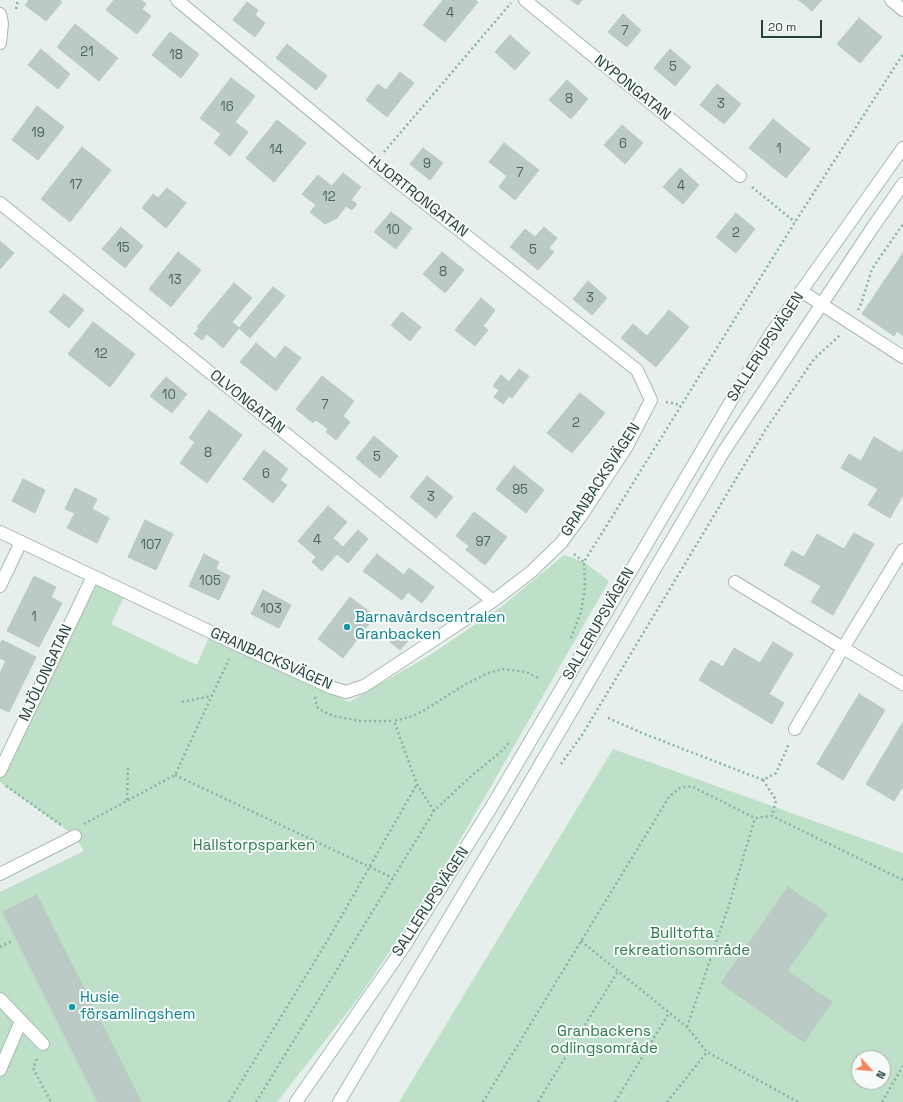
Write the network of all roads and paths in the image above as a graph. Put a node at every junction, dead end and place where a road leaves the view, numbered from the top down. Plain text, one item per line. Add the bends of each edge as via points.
1 (177, 0) edge
2 (514, 0) edge
3 (525, 0) edge
4 (891, 0) edge
5 (903, 10) edge
6 (0, 14) edge
7 (0, 43) edge
8 (903, 54) edge
9 (903, 148) edge
10 (374, 163) junction
11 (740, 176) joint
12 (903, 184) edge
13 (0, 203) edge
14 (794, 222) junction
15 (903, 224) edge
16 (801, 291) junction
17 (821, 304) junction
18 (849, 322) junction
19 (903, 357) edge
20 (651, 400) joint
21 (0, 532) edge
22 (21, 542) junction
23 (903, 550) edge
24 (93, 576) junction
25 (735, 582) dead end
26 (0, 586) edge
27 (493, 601) junction
28 (236, 644) junction
29 (568, 644) dead end
30 (843, 648) junction
31 (540, 679) dead end
32 (319, 682) junction
33 (903, 684) edge
34 (211, 696) junction
35 (182, 702) dead end
36 (608, 718) dead end
37 (394, 721) junction
38 (795, 729) joint
39 (513, 736) dead end
40 (128, 767) dead end
41 (559, 767) dead end
42 (0, 771) edge
43 (175, 775) junction
44 (763, 780) junction
45 (0, 782) edge
46 (417, 784) junction
47 (127, 800) junction
48 (434, 811) junction
49 (772, 816) junction
50 (755, 818) junction
51 (75, 836) junction
52 (370, 866) junction
53 (0, 874) edge
54 (393, 878) junction
55 (903, 880) edge
56 (12, 941) dead end
57 (581, 941) junction
58 (0, 947) edge
59 (618, 971) junction
60 (0, 999) edge
61 (669, 1013) junction
62 (21, 1021) junction
63 (687, 1027) junction
64 (43, 1044) joint
65 (707, 1052) junction
66 (903, 1066) edge
67 (0, 1070) edge
68 (51, 1102) edge
69 (229, 1102) edge
70 (256, 1102) edge
71 (296, 1102) edge
72 (339, 1102) edge
73 (483, 1102) edge
74 (538, 1102) edge
75 (615, 1102) edge
76 (667, 1102) edge
77 (798, 1102) edge
78 (882, 1102) edge

1 - 10 street, HJORTRONGATAN
2 - 10 path
3 - 11 street, NYPONGATAN
4 - 5 street
6 - 7 street
8 - 14 path
9 - 16 street, SALLERUPSVÄGEN
10 - 20 street, HJORTRONGATAN via 637,370
11 - 14 path
12 - 17 street, SALLERUPSVÄGEN
13 - 27 street, OLVONGATAN
14 - 29 path via 584,562 585,586 581,612
15 - 18 path via 872,270 861,304
16 - 17 street
16 - 71 street, SALLERUPSVÄGEN via 770,335 488,813 403,948
17 - 18 street
17 - 72 street, SALLERUPSVÄGEN via 724,451
18 - 19 street
18 - 41 path via 838,338 814,359 766,429 582,735
20 - 27 street, GRANBACKSVÄGEN via 626,448 561,543 531,572
21 - 22 street, GRANBACKSVÄGEN
22 - 24 street, GRANBACKSVÄGEN
22 - 26 street
23 - 30 street
24 - 28 street, GRANBACKSVÄGEN
24 - 42 street, MJÖLONGATAN
25 - 30 street
27 - 32 street, GRANBACKSVÄGEN via 364,686 346,692
28 - 32 street, GRANBACKSVÄGEN
28 - 34 path
30 - 33 street
30 - 38 street
31 - 37 path via 526,672 504,669 488,673 424,710
32 - 37 path via 316,703 324,712 360,721
34 - 35 path
34 - 43 path
36 - 44 path
37 - 46 path
38 - 44 path via 776,773
39 - 48 path via 504,748
40 - 47 path
43 - 47 path
43 - 52 path
44 - 49 path via 776,800
45 - 51 path
46 - 48 path
46 - 52 path
47 - 51 path via 84,824
48 - 54 path
49 - 50 path
49 - 55 path
50 - 57 path via 692,786 680,788 669,797
50 - 63 path via 730,905
51 - 53 street
52 - 54 path
52 - 69 path
54 - 70 path
56 - 58 path
57 - 59 path
57 - 73 path
59 - 61 path
59 - 74 path
60 - 62 street
61 - 63 path
61 - 75 path
62 - 64 street
62 - 67 street
63 - 65 path
64 - 68 path via 33,1068
65 - 76 path
65 - 77 path
66 - 78 path

